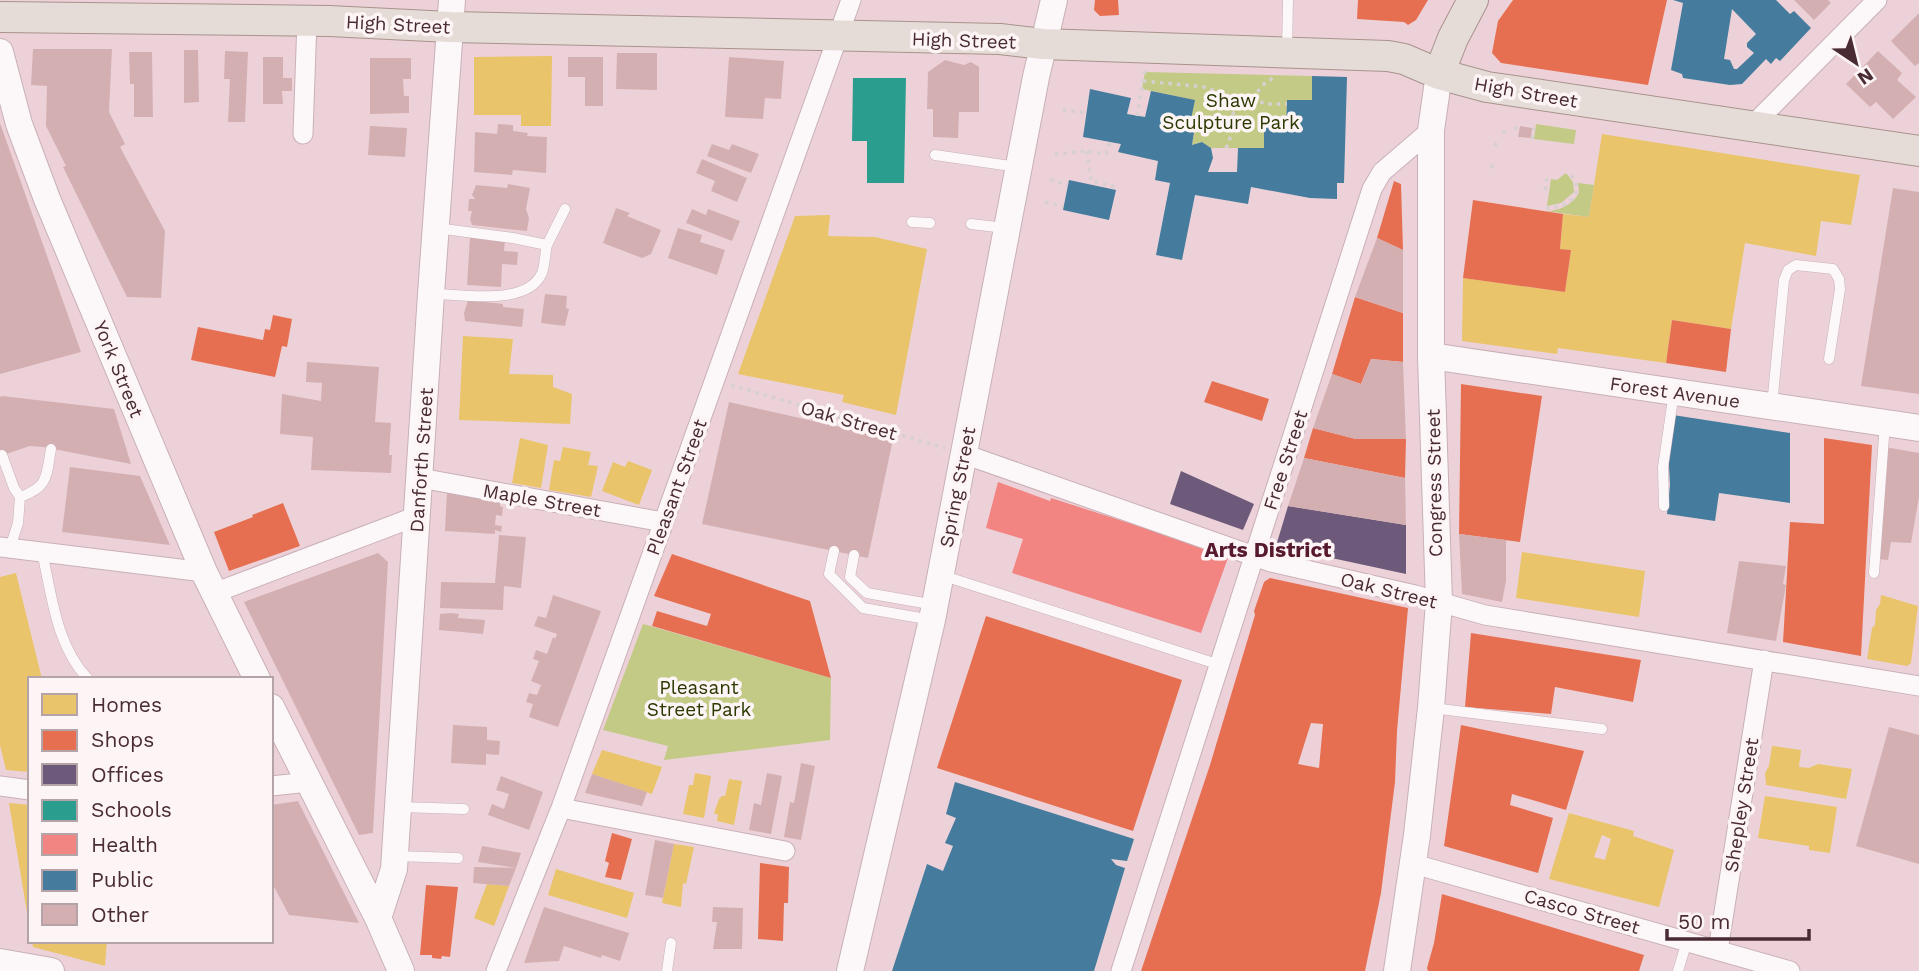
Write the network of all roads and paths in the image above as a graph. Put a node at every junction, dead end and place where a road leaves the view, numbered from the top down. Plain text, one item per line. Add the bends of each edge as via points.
1 (850, 0) edge
2 (1054, 0) edge
3 (1288, 0) edge
4 (1473, 0) edge
5 (1876, 0) edge
6 (451, 13) edge
7 (0, 17) edge
8 (322, 17) junction
9 (838, 36) junction
10 (1043, 44) junction
11 (0, 52) edge
12 (1282, 61) junction
13 (1145, 68) dead end
14 (1439, 75) junction
15 (1143, 81) junction
16 (1254, 96) junction
17 (1238, 99) junction
18 (1287, 104) dead end
19 (1063, 110) dead end
20 (1087, 113) dead end
21 (1137, 116) dead end
22 (1534, 128) dead end
23 (1750, 128) junction
24 (1431, 130) junction
25 (303, 134) dead end
26 (1532, 139) dead end
27 (1110, 142) dead end
28 (1226, 148) dead end
29 (1087, 151) junction
30 (1919, 151) edge
31 (1055, 154) dead end
32 (935, 155) dead end
33 (1019, 167) junction
34 (1568, 172) dead end
35 (1547, 178) dead end
36 (1050, 180) dead end
37 (1068, 184) dead end
38 (1115, 187) dead end
39 (1545, 190) dead end
40 (1045, 202) dead end
41 (1063, 206) dead end
42 (1546, 208) dead end
43 (565, 209) dead end
44 (912, 222) dead end
45 (930, 223) dead end
46 (971, 224) dead end
47 (436, 228) junction
48 (1007, 228) junction
49 (547, 245) junction
50 (430, 294) junction
51 (1431, 356) junction
52 (1829, 359) dead end
53 (715, 380) junction
54 (1674, 392) junction
55 (1772, 406) junction
56 (1885, 423) junction
57 (1919, 428) edge
58 (51, 449) dead end
59 (964, 454) junction
60 (2, 455) dead end
61 (420, 478) junction
62 (20, 497) junction
63 (1664, 506) dead end
64 (417, 516) junction
65 (663, 522) junction
66 (5, 548) edge
67 (834, 551) dead end
68 (41, 552) junction
69 (854, 555) dead end
70 (1254, 556) junction
71 (1874, 573) dead end
72 (940, 575) junction
73 (209, 583) junction
74 (1439, 602) junction
75 (934, 612) junction
76 (1764, 660) junction
77 (1220, 665) junction
78 (86, 677) edge
79 (256, 677) edge
80 (1919, 686) edge
81 (1431, 708) junction
82 (273, 711) edge
83 (1602, 729) dead end
84 (309, 782) junction
85 (0, 786) edge
86 (273, 786) edge
87 (28, 790) edge
88 (398, 807) junction
89 (561, 808) junction
90 (464, 809) dead end
91 (785, 851) dead end
92 (395, 856) junction
93 (458, 858) dead end
94 (1414, 864) junction
95 (378, 918) junction
96 (1687, 941) junction
97 (671, 943) dead end
98 (1718, 950) junction
99 (0, 962) edge
100 (1739, 964) edge
101 (51, 971) edge
102 (401, 971) edge
103 (496, 971) edge
104 (667, 971) edge
105 (850, 971) edge
106 (1121, 971) edge
107 (1397, 971) edge
108 (1678, 971) edge
109 (1790, 971) edge

1 - 9 street, Pleasant Street
2 - 10 street, Spring Street
3 - 12 lane
4 - 14 main road, Congress Street
5 - 23 street
6 - 8 main road, High Street
6 - 9 main road, High Street
6 - 47 street, Danforth Street
7 - 8 main road, High Street
8 - 25 street
9 - 10 main road, High Street
9 - 53 street, Pleasant Street
10 - 12 main road, High Street
10 - 33 street, Spring Street
11 - 73 street, York Street via 30,158
12 - 14 main road, High Street via 1388,56
12 - 16 path via 1278,74
13 - 15 path
14 - 23 main road, High Street via 1487,87
14 - 24 street, Congress Street
15 - 17 path via 1204,87
15 - 21 path
16 - 17 path
16 - 18 path via 1264,104
17 - 28 path
19 - 20 path
22 - 26 path
23 - 30 main road, High Street
24 - 51 street, Congress Street
24 - 70 street, Free Street via 1382,172 1372,189
27 - 29 path via 1106,154
29 - 31 path
29 - 38 path via 1091,181
32 - 33 lane
33 - 48 street, Spring Street
34 - 42 path via 1577,183 1574,196 1562,206
35 - 39 path
36 - 37 path
40 - 41 path
43 - 49 lane
44 - 45 lane
46 - 48 lane
47 - 49 lane
47 - 50 street, Danforth Street
48 - 59 street, Spring Street
49 - 50 lane via 541,274 525,289 508,296
50 - 61 street, Danforth Street
51 - 54 street, Forest Avenue
51 - 74 street, Congress Street
52 - 55 lane via 1839,279 1833,270 1796,265 1784,280
53 - 59 path, Oak Street
53 - 65 street, Pleasant Street
54 - 55 street, Forest Avenue
54 - 63 lane via 1663,467
55 - 56 street, Forest Avenue
56 - 57 street, Forest Avenue
56 - 71 lane
58 - 62 lane via 45,483
59 - 70 street, Oak Street
59 - 72 street, Spring Street
60 - 62 lane
61 - 64 street, Danforth Street
61 - 65 street, Maple Street
62 - 66 lane via 18,523
64 - 73 street
64 - 88 street, Danforth Street
65 - 89 street, Pleasant Street
66 - 68 street
67 - 75 lane via 829,574 863,608
68 - 73 street
68 - 78 lane via 64,646
69 - 75 lane via 850,577 867,593
70 - 74 street, Oak Street
70 - 77 street, Free Street
72 - 75 street, Spring Street
72 - 77 lane
73 - 79 street, York Street
74 - 76 street, Oak Street via 1485,615
74 - 81 street, Congress Street
75 - 105 street, Spring Street
76 - 80 street, Oak Street
76 - 98 street, Shepley Street
77 - 106 street, Free Street
81 - 83 lane
81 - 94 street, Congress Street
82 - 84 street
84 - 86 street
84 - 95 street
85 - 87 street
88 - 90 lane
88 - 92 street, Danforth Street
89 - 91 street
89 - 103 street, Pleasant Street
92 - 93 lane
92 - 95 street, Danforth Street
94 - 96 street, Casco Street
94 - 107 street, Congress Street
95 - 102 street
96 - 98 street, Casco Street
96 - 108 lane
97 - 104 lane
98 - 100 street, Casco Street
99 - 101 street
100 - 109 street, Casco Street

